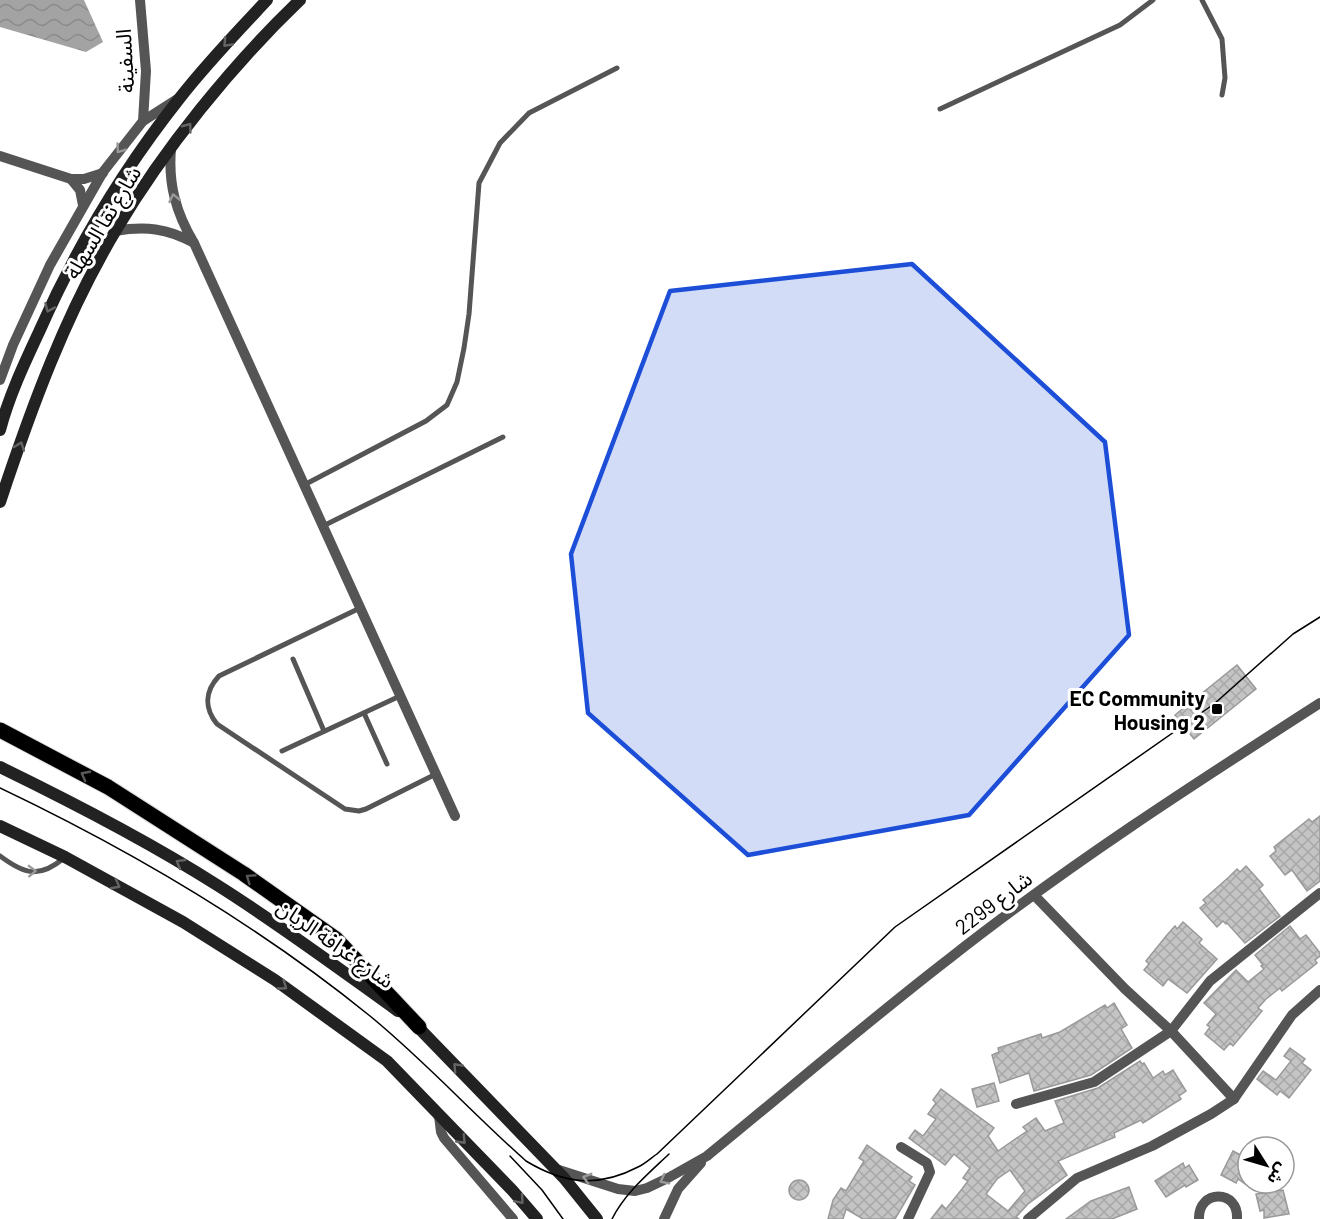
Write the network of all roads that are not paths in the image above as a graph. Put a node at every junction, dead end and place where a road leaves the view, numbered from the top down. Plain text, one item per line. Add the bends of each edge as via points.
1 (140, 0) edge
2 (267, 0) edge
3 (300, 0) edge
4 (1153, 0) edge
5 (1202, 0) edge
6 (617, 68) dead end
7 (1222, 95) dead end
8 (180, 98) junction
9 (940, 109) dead end
10 (143, 121) junction
11 (171, 149) junction
12 (0, 156) edge
13 (103, 172) junction
14 (71, 179) junction
15 (83, 205) junction
16 (115, 231) junction
17 (194, 243) junction
18 (0, 380) edge
19 (0, 430) edge
20 (503, 437) dead end
21 (304, 485) junction
22 (0, 502) edge
23 (323, 526) junction
24 (360, 608) junction
25 (293, 659) dead end
26 (400, 696) junction
27 (1320, 703) edge
28 (364, 713) junction
29 (0, 730) edge
30 (324, 731) junction
31 (282, 750) dead end
32 (0, 759) edge
33 (387, 764) dead end
34 (0, 767) edge
35 (436, 774) junction
36 (43, 788) junction
37 (455, 816) dead end
38 (0, 826) edge
39 (0, 855) edge
40 (65, 858) junction
41 (1320, 893) edge
42 (1034, 895) junction
43 (1320, 990) edge
44 (419, 1027) junction
45 (1171, 1031) junction
46 (1234, 1099) junction
47 (1016, 1104) dead end
48 (440, 1116) junction
49 (901, 1146) dead end
50 (707, 1156) junction
51 (556, 1169) junction
52 (513, 1219) edge
53 (537, 1219) edge
54 (597, 1219) edge
55 (664, 1219) edge
56 (908, 1219) edge
57 (1028, 1219) edge
58 (1199, 1219) edge
59 (1237, 1219) edge

1 - 10 street, السفينة via 147,88
2 -> 8 main road, شارع نقا السهلة
11 -> 3 main road, شارع نقا السهلة via 262,38
4 - 9 lane via 1120,25
5 - 7 lane via 1222,39
6 - 21 lane via 529,113 500,143 479,183 466,337 457,382 447,405 426,422
8 - 10 street, شارع نقا السهلة
8 -> 19 main road, شارع نقا السهلة via 107,199 81,245 23,367
10 -> 13 street, شارع نقا السهلة
11 - 16 main road, شارع نقا السهلة
17 -> 11 street via 172,193
12 - 14 street
13 - 14 street
13 - 15 street, شارع نقا السهلة
14 - 15 street via 80,190
15 - 18 street, شارع نقا السهلة via 33,301
16 - 17 street via 136,227 166,230
22 -> 16 main road, شارع نقا السهلة via 44,379
17 - 21 street
20 - 23 lane
21 - 23 street
23 - 24 street
24 - 26 street
24 - 35 lane via 219,676 207,699 212,717 345,809 366,809
25 - 30 lane
26 - 28 lane
26 - 35 street
27 - 42 street, شارع 2299 via 1157,807
28 - 30 lane
28 - 33 lane
44 -> 29 main road via 336,939 244,874 108,787
30 - 31 lane
32 - 36 main road
34 - 36 main road, شارع غرافة الريان
35 - 37 street
44 -> 36 main road, شارع غرافة الريان via 315,950 217,885
38 - 40 main road
39 -> 40 lane via 22,871 32,873 52,868
40 -> 48 main road via 183,922 275,980 387,1061
41 - 45 street via 1210,981
42 - 45 street
42 - 50 street, شارع 2299 via 950,958
43 - 46 street via 1292,1015
51 -> 44 main road, شارع غرافة الريان
45 - 46 street
45 - 47 street via 1094,1082
46 - 57 street via 1152,1146 1077,1178
48 - 52 street via 444,1138
48 -> 53 main road
49 - 56 street via 927,1163 930,1172
50 -> 51 street, شارع 2299 via 635,1191
50 - 55 street, شارع 2299 via 678,1189
51 - 54 main road, شارع غرافة الريان
58 - 59 street via 1202,1205 1217,1196 1234,1204

